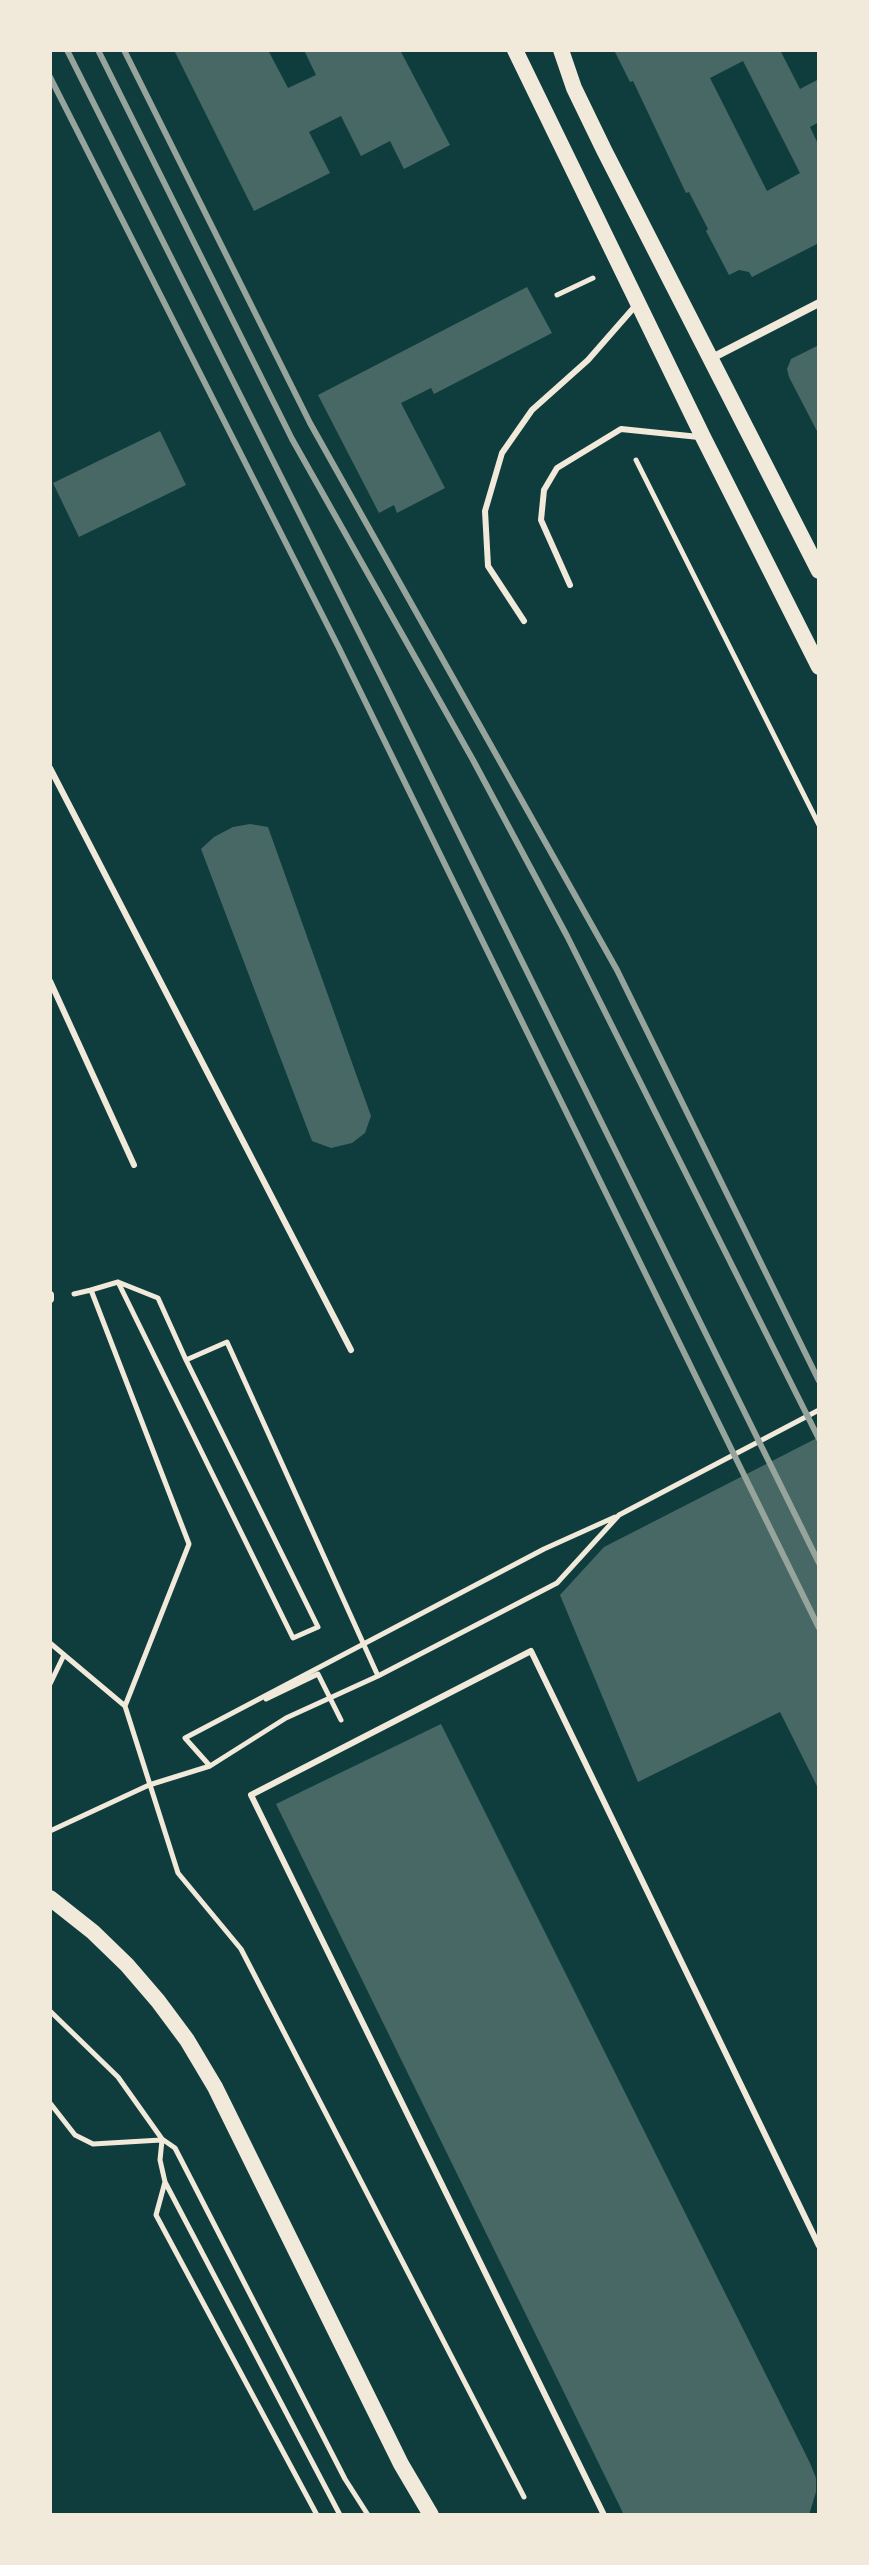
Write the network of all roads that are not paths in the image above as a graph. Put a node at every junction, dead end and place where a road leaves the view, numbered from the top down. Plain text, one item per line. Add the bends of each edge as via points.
1 (515, 50) edge
2 (561, 50) edge
3 (819, 303) edge
4 (637, 304) junction
5 (709, 359) junction
6 (703, 437) junction
7 (819, 571) edge
8 (570, 585) dead end
9 (524, 621) dead end
10 (819, 667) edge
11 (50, 768) edge
12 (50, 981) edge
13 (134, 1165) dead end
14 (351, 1350) dead end
15 (50, 1898) edge
16 (819, 2246) edge
17 (431, 2515) edge
18 (604, 2515) edge

1 - 4 main road
2 - 5 main road via 574,88
3 - 5 street
4 - 6 main road
4 - 9 lane via 588,360 532,410 502,453 485,511 488,566
5 - 7 main road
6 - 8 lane via 621,429 557,468 544,490 541,520
6 - 10 main road
11 - 14 lane
12 - 13 lane
15 - 17 main road via 127,1965 187,2040
16 - 18 lane via 531,1651 251,1795

